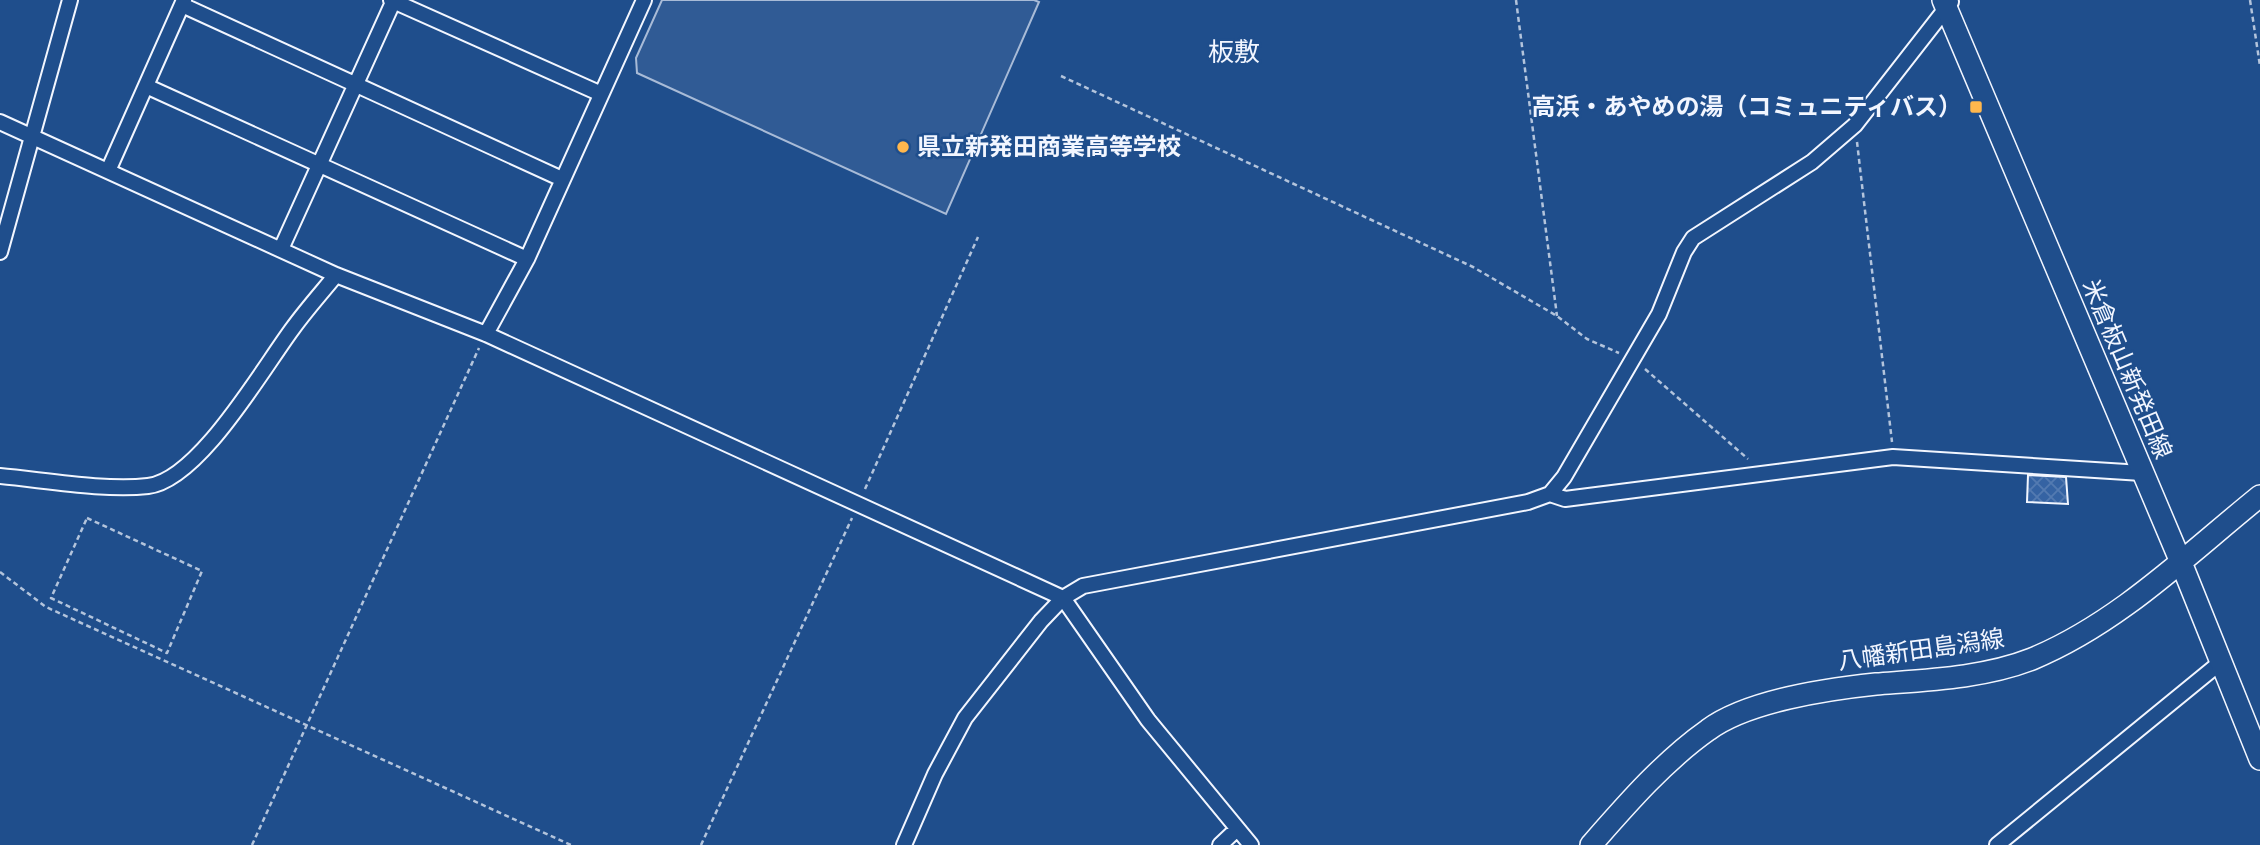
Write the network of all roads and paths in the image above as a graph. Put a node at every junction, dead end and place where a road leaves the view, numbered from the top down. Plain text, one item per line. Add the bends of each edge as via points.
1 (69, 0) edge
2 (393, 0) edge
3 (1516, 0) edge
4 (2250, 0) edge
5 (640, 1) edge
6 (1948, 1) edge
7 (183, 3) edge
8 (2260, 66) edge
9 (1062, 76) dead end
10 (355, 85) junction
11 (146, 86) junction
12 (599, 93) junction
13 (0, 122) edge
14 (1855, 125) junction
15 (32, 136) junction
16 (319, 166) junction
17 (108, 171) junction
18 (562, 179) junction
19 (978, 237) dead end
20 (281, 250) junction
21 (0, 252) edge
22 (527, 259) junction
23 (336, 275) junction
24 (1557, 316) junction
25 (486, 334) junction
26 (1633, 359) junction
27 (1893, 457) junction
28 (1763, 473) junction
29 (2142, 473) junction
30 (0, 476) edge
31 (1550, 494) junction
32 (2260, 496) edge
33 (859, 504) junction
34 (2180, 560) junction
35 (0, 572) edge
36 (51, 598) joint
37 (1063, 598) junction
38 (2221, 662) junction
39 (307, 724) junction
40 (2260, 759) edge
41 (1237, 829) junction
42 (1601, 841) edge
43 (252, 845) edge
44 (571, 845) edge
45 (701, 845) edge
46 (905, 845) edge
47 (1220, 845) edge
48 (1251, 845) edge
49 (1997, 845) edge

1 - 15 street
2 - 10 street
2 - 12 street
3 - 24 path
4 - 8 path
5 - 12 street
6 - 14 street
6 - 29 main road, 米倉板山新発田線
7 - 10 street
7 - 11 street
9 - 24 path via 1461,261
10 - 16 street
10 - 18 street
11 - 16 street
11 - 17 street
12 - 18 street
13 - 15 street
14 - 26 street via 1812,162 1693,238
14 - 27 path
15 - 17 street
15 - 21 street
16 - 20 street
16 - 22 street
17 - 20 street
18 - 22 street
19 - 33 path
20 - 23 street
22 - 25 street
23 - 25 street
23 - 30 street via 210,442 172,479 149,486
24 - 26 path via 1587,339
25 - 33 street
25 - 39 path
26 - 28 path
26 - 31 street
27 - 28 street
27 - 29 street
28 - 31 street via 1565,499
29 - 34 main road, 米倉板山新発田線
31 - 37 street via 1528,502 1083,586
32 - 34 main road, 八幡新田島潟線
33 - 37 street
33 - 45 path
34 - 38 main road, 米倉板山新発田線
34 - 42 main road, 八幡新田島潟線 via 2099,622 2032,659 1996,670 1826,689 1743,712 1710,728 1667,765
35 - 39 path via 47,607
36 - 36 path via 87,518 202,571 167,653
37 - 41 street via 1148,720
37 - 46 street via 965,718
38 - 40 main road, 米倉板山新発田線
38 - 49 street
39 - 43 path
39 - 44 path
41 - 47 street
41 - 48 street

